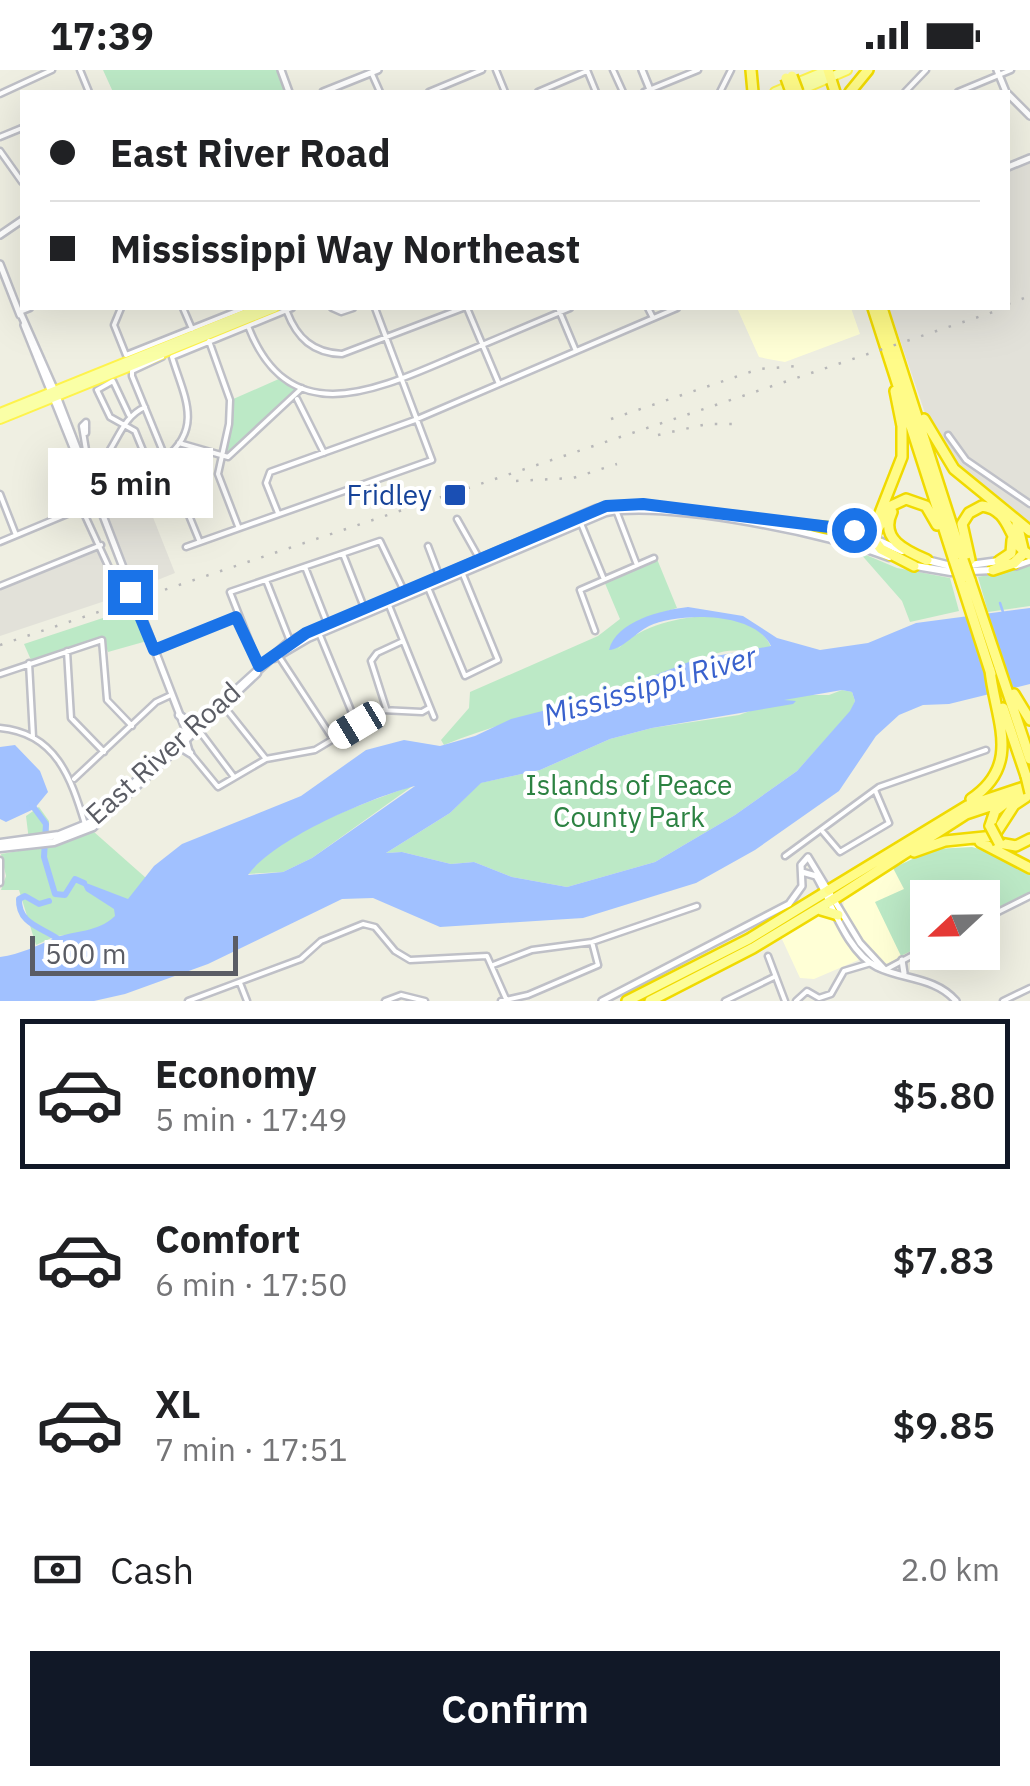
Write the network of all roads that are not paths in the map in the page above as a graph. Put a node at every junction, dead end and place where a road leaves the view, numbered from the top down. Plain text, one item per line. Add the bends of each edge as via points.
1 (52, 70) edge
2 (482, 70) edge
3 (587, 70) edge
4 (698, 70) edge
5 (847, 70) edge
6 (868, 70) edge
7 (926, 70) edge
8 (1011, 70) edge
9 (375, 71) edge
10 (998, 72) edge
11 (829, 74) edge
12 (328, 90) edge
13 (434, 90) edge
14 (542, 90) edge
15 (653, 90) edge
16 (781, 90) edge
17 (799, 90) edge
18 (852, 90) edge
19 (907, 90) edge
20 (965, 90) edge
21 (0, 94) edge
22 (1010, 96) edge
23 (1030, 116) edge
24 (0, 151) edge
25 (1030, 158) edge
26 (1010, 166) edge
27 (19, 173) edge
28 (0, 264) edge
29 (20, 309) edge
30 (20, 310) edge
31 (120, 310) edge
32 (185, 310) edge
33 (239, 310) edge
34 (255, 310) edge
35 (269, 310) edge
36 (287, 310) edge
37 (289, 310) edge
38 (375, 310) edge
39 (460, 310) edge
40 (466, 310) edge
41 (559, 310) edge
42 (649, 310) edge
43 (672, 310) edge
44 (874, 310) edge
45 (883, 310) edge
46 (652, 318) junction
47 (248, 326) junction
48 (192, 329) junction
49 (388, 340) junction
50 (210, 342) junction
51 (483, 344) junction
52 (182, 346) junction
53 (576, 351) junction
54 (890, 359) junction
55 (403, 378) junction
56 (498, 384) junction
57 (302, 388) junction
58 (910, 392) junction
59 (53, 394) junction
60 (296, 398) junction
61 (144, 406) junction
62 (0, 416) edge
63 (129, 416) junction
64 (418, 418) junction
65 (124, 424) junction
66 (86, 432) dead end
67 (948, 435) dead end
68 (180, 443) junction
69 (324, 452) junction
70 (220, 456) junction
71 (166, 457) junction
72 (84, 464) junction
73 (100, 465) junction
74 (150, 468) junction
75 (85, 474) junction
76 (0, 494) edge
77 (2, 502) edge
78 (96, 502) junction
79 (884, 504) junction
80 (1030, 504) edge
81 (926, 506) junction
82 (82, 508) junction
83 (167, 509) dead end
84 (616, 510) junction
85 (278, 513) junction
86 (1005, 514) junction
87 (456, 518) dead end
88 (579, 519) junction
89 (238, 526) junction
90 (808, 526) junction
91 (1030, 531) edge
92 (16, 535) junction
93 (872, 539) junction
94 (199, 540) junction
95 (844, 541) junction
96 (0, 542) edge
97 (101, 545) junction
98 (428, 546) dead end
99 (186, 547) dead end
100 (343, 554) junction
101 (1028, 555) edge
102 (654, 558) dead end
103 (927, 560) junction
104 (959, 560) junction
105 (481, 561) junction
106 (638, 564) junction
107 (914, 566) junction
108 (996, 566) junction
109 (304, 567) junction
110 (462, 572) junction
111 (440, 576) junction
112 (604, 579) junction
113 (266, 580) junction
114 (0, 586) edge
115 (427, 586) junction
116 (404, 591) junction
117 (115, 592) dead end
118 (387, 601) junction
119 (972, 601) junction
120 (366, 610) junction
121 (236, 617) junction
122 (327, 624) junction
123 (318, 631) junction
124 (595, 631) dead end
125 (290, 641) junction
126 (404, 641) junction
127 (154, 650) junction
128 (66, 651) junction
129 (278, 655) junction
130 (29, 663) junction
131 (259, 666) junction
132 (0, 674) edge
133 (171, 695) junction
134 (1006, 701) junction
135 (223, 704) junction
136 (429, 708) junction
137 (386, 709) junction
138 (179, 715) junction
139 (202, 717) junction
140 (434, 717) dead end
141 (1030, 720) edge
142 (357, 725) junction
143 (132, 726) junction
144 (0, 728) edge
145 (198, 728) junction
146 (187, 734) junction
147 (32, 736) junction
148 (333, 739) junction
149 (174, 750) junction
150 (986, 750) dead end
151 (104, 752) junction
152 (190, 753) junction
153 (266, 759) junction
154 (1030, 759) edge
155 (234, 777) junction
156 (72, 780) junction
157 (1028, 789) edge
158 (875, 790) junction
159 (87, 828) junction
160 (823, 832) junction
161 (912, 839) junction
162 (1030, 839) edge
163 (952, 840) junction
164 (0, 846) edge
165 (801, 846) junction
166 (785, 856) dead end
167 (808, 857) junction
168 (0, 860) edge
169 (1030, 868) edge
170 (802, 872) junction
171 (872, 875) junction
172 (0, 883) edge
173 (830, 896) junction
174 (1030, 896) edge
175 (697, 906) dead end
176 (1000, 911) edge
177 (813, 912) junction
178 (838, 915) junction
179 (592, 942) junction
180 (768, 956) dead end
181 (910, 956) edge
182 (902, 960) junction
183 (871, 963) junction
184 (493, 965) junction
185 (885, 970) junction
186 (774, 977) junction
187 (911, 978) junction
188 (240, 983) junction
189 (1030, 988) edge
190 (202, 998) edge
191 (188, 1001) edge
192 (247, 1001) edge
193 (386, 1001) edge
194 (425, 1001) edge
195 (505, 1001) edge
196 (602, 1001) edge
197 (628, 1001) edge
198 (650, 1001) edge
199 (726, 1001) edge
200 (785, 1001) edge
201 (796, 1001) edge
202 (956, 1001) edge
203 (1004, 1001) edge

1 - 21 street
2 - 13 street
3 - 14 street
4 - 15 street
5 - 11 main road
6 - 18 highway
7 - 19 street
8 - 10 street
9 - 12 street
10 - 20 street
11 - 16 main road
11 - 17 main road
22 - 23 street
24 - 27 street
25 - 26 street
28 - 29 street
30 - 59 street
31 - 48 street via 114,325 126,355
32 - 48 street
33 - 48 street
34 - 59 main road
35 - 52 main road
36 - 47 street
37 - 49 street via 300,336 322,352 349,354
38 - 49 street
39 - 49 street
40 - 51 street
41 - 51 street
41 - 53 street
42 - 46 street
43 - 46 street
44 - 54 highway
45 - 58 highway
46 - 53 street
47 - 50 street
47 - 57 street via 268,363
49 - 55 street
50 - 68 street via 172,357 190,408
50 - 70 street via 230,400
51 - 55 street
51 - 56 street
52 - 59 main road
52 - 61 street via 131,374
53 - 56 street
54 - 79 highway via 903,441
54 - 104 highway
55 - 57 street via 345,396
55 - 64 street
56 - 64 street
57 - 60 street
58 - 86 highway via 948,462
58 - 104 highway
59 - 62 main road
59 - 72 street
59 - 75 street
60 - 69 street
60 - 70 street via 231,456
61 - 63 street
61 - 71 street
63 - 65 street
63 - 65 street via 113,382 96,390 110,417
64 - 69 street
64 - 85 street via 433,458
65 - 73 street
65 - 74 street via 136,431
66 - 73 street via 86,450
67 - 80 street via 966,460
68 - 70 street
68 - 71 street
69 - 85 street via 268,474
70 - 89 street via 218,474
71 - 94 street
72 - 73 street
72 - 75 street
73 - 74 street via 113,488
73 - 75 street
74 - 83 street
75 - 78 street
76 - 77 street
77 - 92 street
78 - 82 street
78 - 127 street
79 - 90 highway via 862,530
79 - 93 highway
81 - 93 highway via 912,499 895,503
81 - 103 highway via 899,506 888,526 899,545
81 - 104 highway
82 - 92 street
82 - 97 street
84 - 88 main road, East River Road
84 - 95 main road, East River Road
84 - 106 street
85 - 89 street
86 - 91 highway
86 - 101 highway
86 - 104 highway via 988,507 969,512
86 - 108 highway via 1013,548
87 - 105 street
88 - 90 main road, East River Road via 633,503
88 - 105 main road, East River Road
88 - 112 street
89 - 94 street
90 - 93 main road, East River Road
92 - 96 street
93 - 95 highway
93 - 103 main road, East River Road
93 - 107 highway
94 - 99 street
95 - 107 main road, East River Road
97 - 114 street
97 - 117 street
98 - 111 street
100 - 109 street
100 - 116 street via 382,542
100 - 120 street
101 - 108 highway
102 - 106 street
103 - 108 main road, East River Road
104 - 119 highway, bridge
105 - 110 main road, East River Road
105 - 111 main road, East River Road
106 - 112 street
107 - 108 main road, East River Road via 955,572
109 - 113 street
109 - 122 street
110 - 115 main road, East River Road
110 - 115 street via 498,660 466,676
111 - 116 main road, East River Road
112 - 124 street via 579,592
113 - 121 street via 228,594
113 - 125 street
115 - 118 main road, East River Road
116 - 118 main road, East River Road
118 - 120 main road, East River Road
118 - 126 street
119 - 134 highway
119 - 134 highway via 990,670
120 - 122 main road, East River Road
120 - 123 main road, East River Road
121 - 127 street
121 - 131 street
122 - 123 main road, East River Road
123 - 125 main road, East River Road
123 - 129 main road, East River Road
123 - 142 street
125 - 131 main road, East River Road
126 - 136 street
126 - 137 street via 370,661
127 - 133 street
128 - 130 street
128 - 143 street via 102,640 107,700
128 - 151 street via 71,718
129 - 135 main road, East River Road
129 - 148 street
130 - 132 street
130 - 147 street
131 - 139 main road, East River Road
133 - 138 street
133 - 143 street
134 - 141 highway
134 - 154 highway
134 - 157 highway
134 - 161 highway via 994,778
135 - 145 main road, East River Road
135 - 153 street
136 - 137 street
136 - 140 street
137 - 142 street
138 - 139 main road via 191,722
138 - 146 street
139 - 146 main road, East River Road
142 - 148 street
143 - 151 street
144 - 147 street
145 - 146 main road, East River Road
145 - 155 street
146 - 149 main road, East River Road
146 - 152 street
146 - 159 main road, East River Road
147 - 156 street
148 - 153 street via 310,752
149 - 152 main road
149 - 159 main road, East River Road
150 - 158 street
151 - 156 street
152 - 155 street via 215,786
153 - 155 street
156 - 159 street
157 - 161 highway via 971,804
157 - 162 highway, bridge via 999,806 990,826 999,842 1016,846
157 - 163 highway via 996,834
157 - 171 highway via 970,812
158 - 160 street
158 - 160 street via 889,823 840,852
159 - 164 main road, East River Road
160 - 165 street
161 - 173 highway
163 - 169 highway via 992,846
163 - 171 highway
165 - 166 street
165 - 167 street
167 - 170 street
167 - 173 street
168 - 172 street
170 - 173 street via 813,872
170 - 196 street via 792,901
171 - 173 highway
173 - 177 highway
173 - 178 street
173 - 185 street
173 - 197 highway
174 - 176 street
175 - 179 street
177 - 178 highway
177 - 198 highway
178 - 183 street
179 - 184 street via 532,950
179 - 195 street via 598,965
180 - 186 street
181 - 182 street
182 - 185 street
182 - 187 street via 902,972
183 - 185 street
183 - 201 street via 844,971 832,994 819,998 806,991
184 - 188 street via 484,954 410,960 363,924
184 - 195 street
185 - 187 street
186 - 199 street
186 - 200 street
187 - 202 street via 936,985
188 - 190 street
188 - 192 street
189 - 203 street
190 - 191 street
193 - 194 street via 401,995

